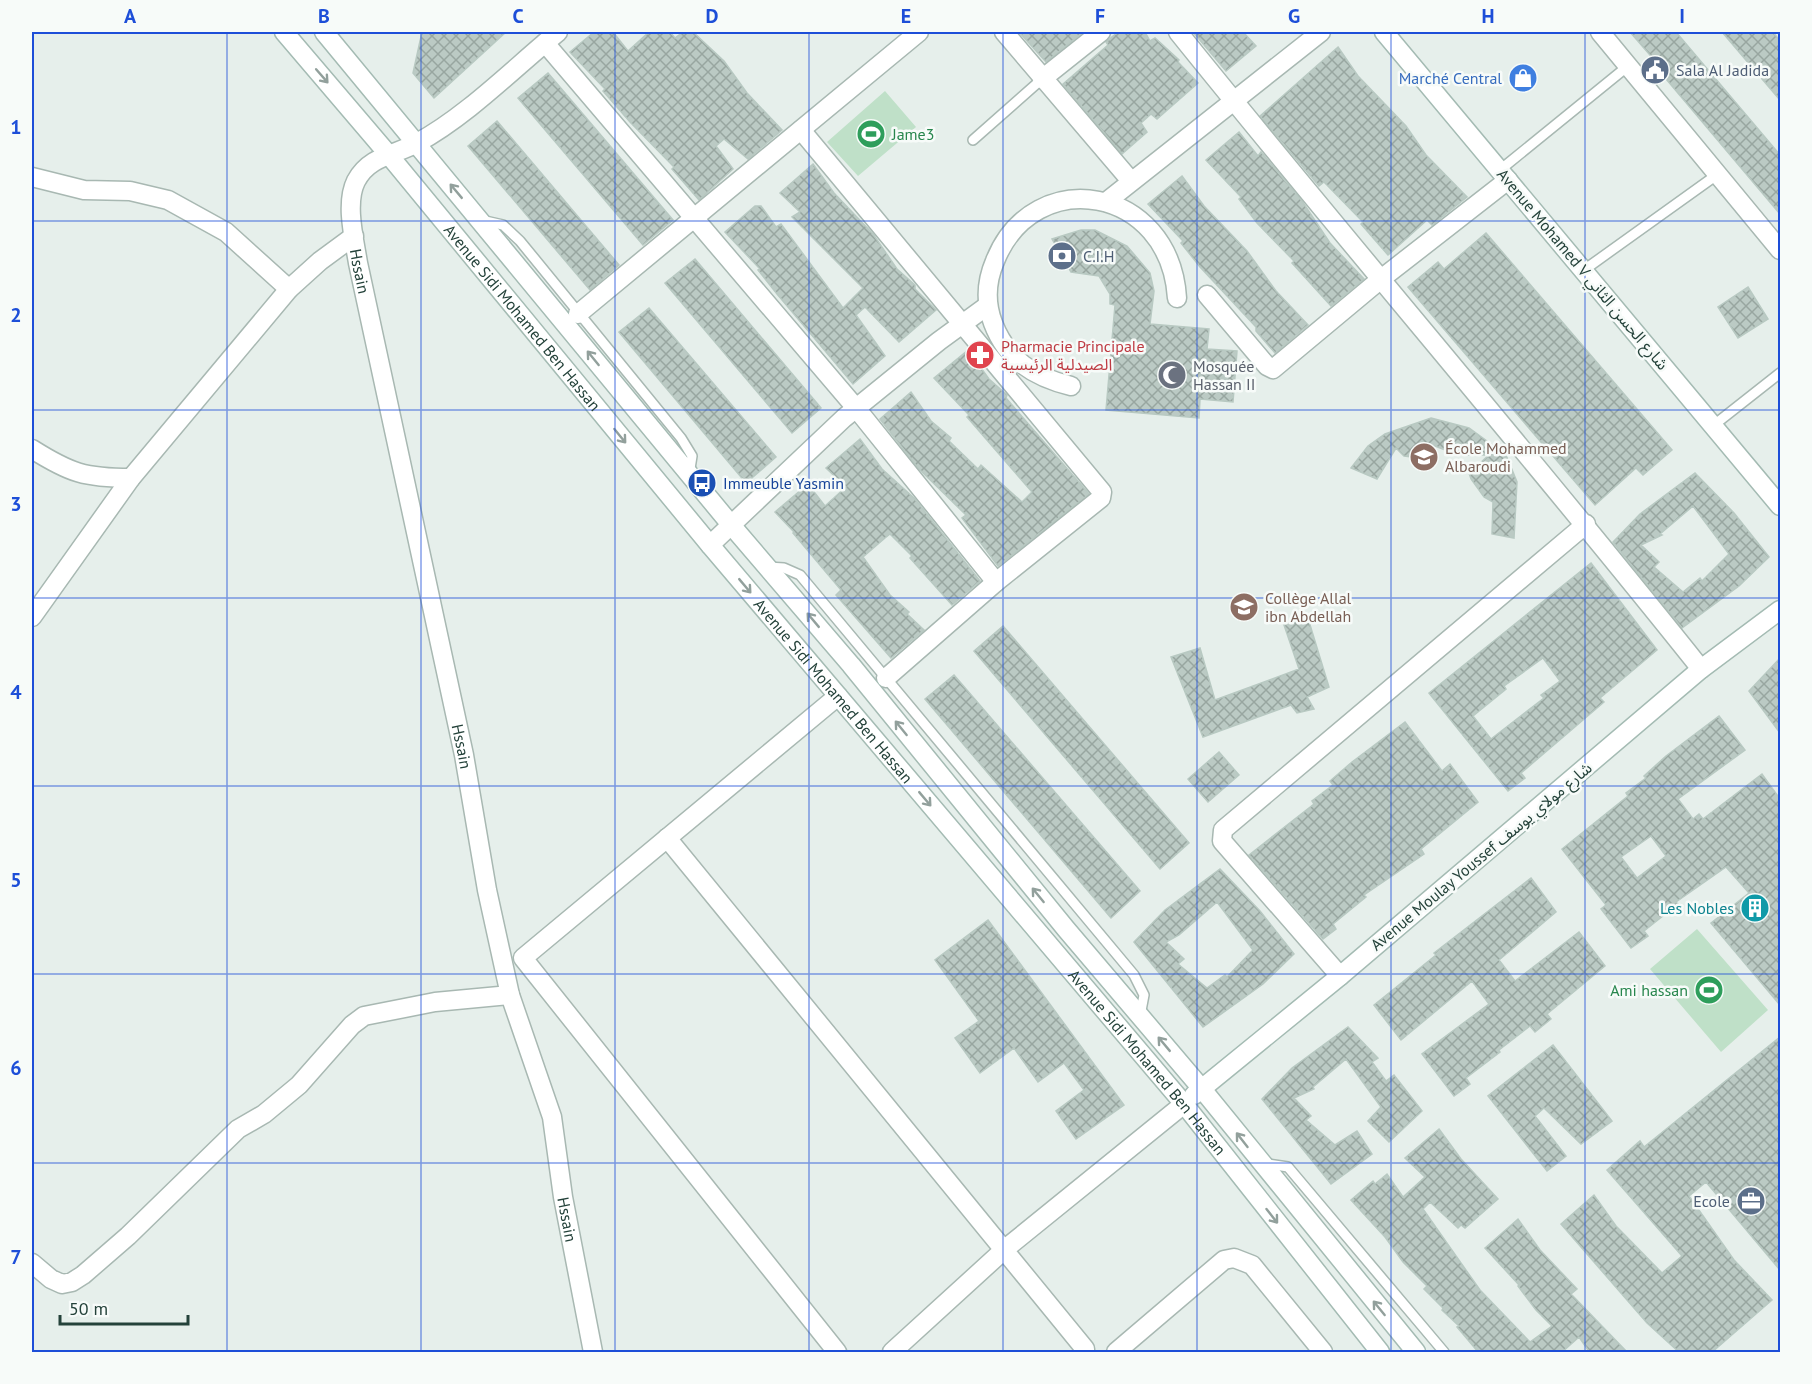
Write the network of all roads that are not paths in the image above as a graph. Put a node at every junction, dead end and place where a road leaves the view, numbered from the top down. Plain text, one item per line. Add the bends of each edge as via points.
1 (284, 32) edge
2 (324, 32) edge
3 (919, 32) edge
4 (1004, 32) edge
5 (1101, 32) edge
6 (1178, 32) edge
7 (1321, 32) edge
8 (1384, 32) edge
9 (1600, 32) edge
10 (552, 37) edge
11 (1628, 66) junction
12 (1042, 79) junction
13 (1233, 101) junction
14 (801, 130) junction
15 (973, 140) dead end
16 (417, 144) junction
17 (388, 154) junction
18 (1718, 174) junction
19 (1504, 175) junction
20 (32, 177) edge
21 (1131, 182) junction
22 (1106, 202) junction
23 (479, 219) junction
24 (693, 219) junction
25 (354, 236) junction
26 (1780, 250) edge
27 (1584, 270) junction
28 (1381, 279) junction
29 (288, 289) junction
30 (1208, 295) dead end
31 (1177, 298) dead end
32 (987, 306) junction
33 (578, 314) junction
34 (961, 324) junction
35 (1780, 373) edge
36 (1071, 386) dead end
37 (856, 408) junction
38 (1714, 425) junction
39 (32, 449) edge
40 (689, 475) junction
41 (131, 478) junction
42 (1780, 506) edge
43 (1586, 524) junction
44 (732, 526) junction
45 (710, 545) junction
46 (768, 567) junction
47 (996, 582) junction
48 (1780, 610) edge
49 (32, 618) edge
50 (1701, 669) junction
51 (886, 678) junction
52 (838, 696) junction
53 (667, 838) junction
54 (1341, 976) junction
55 (510, 995) junction
56 (1140, 1016) junction
57 (1202, 1089) junction
58 (1184, 1104) junction
59 (1260, 1163) junction
60 (1005, 1249) junction
61 (32, 1263) edge
62 (1085, 1349) dead end
63 (593, 1353) edge
64 (837, 1353) edge
65 (892, 1353) edge
66 (1116, 1353) edge
67 (1323, 1353) edge
68 (1380, 1353) edge
69 (1416, 1353) edge
70 (1443, 1353) edge

1 -> 17 street, Avenue Sidi Mohamed Ben Hassan
2 - 16 street, Avenue Sidi Mohamed Ben Hassan
3 - 14 street
4 - 12 street
5 - 12 street
6 - 13 street
7 - 13 street
8 - 19 street, Avenue Mohamed V شارع الحسن الثاني
9 - 11 street
10 - 16 street, Hssain
10 - 24 street
11 - 18 street
11 - 19 lane
12 - 15 lane
12 - 21 street
13 - 21 street
13 - 28 street
14 - 24 street
14 - 34 street
16 - 17 street, Hssain
23 -> 16 street, Avenue Sidi Mohamed Ben Hassan
17 - 25 street, Hssain via 362,171 352,190
17 -> 45 street, Avenue Sidi Mohamed Ben Hassan
18 - 26 street
18 - 27 lane
19 - 27 street, Avenue Mohamed V شارع الحسن الثاني
19 - 28 street
20 - 29 street via 84,190 129,191 168,200 226,232
21 - 22 street
22 - 31 street via 1135,216 1158,237 1169,256
22 - 32 street via 1079,200 1050,205 1022,221 1001,247 990,274
23 - 33 lane via 497,222 512,233
40 -> 23 street, Avenue Sidi Mohamed Ben Hassan
24 - 33 street
24 - 37 street
25 - 29 street
25 - 55 street, Hssain via 464,755
27 - 38 street, Avenue Mohamed V شارع الحسن الثاني
28 - 30 street via 1273,369
28 - 43 street
29 - 41 street
32 - 34 street
32 - 36 street via 998,337 1011,356 1049,381
33 - 40 lane via 681,438 692,456
34 - 37 street
34 - 47 street via 1102,492 1101,498
35 - 38 lane
37 - 44 street
37 - 47 street
38 - 42 street, Avenue Mohamed V شارع الحسن الثاني
39 - 41 street via 83,476
40 - 44 street, Avenue Sidi Mohamed Ben Hassan
41 - 49 street
43 - 50 street
43 - 54 street via 1223,830 1222,841
44 - 45 street
44 - 46 street, Avenue Sidi Mohamed Ben Hassan
45 -> 52 street, Avenue Sidi Mohamed Ben Hassan
46 - 51 lane via 800,575
56 -> 46 street, Avenue Sidi Mohamed Ben Hassan
47 - 51 street
48 - 50 street, Avenue Moulay Youssef شارع مولاي يوسف
50 - 54 street, Avenue Moulay Youssef شارع مولاي يوسف
51 - 56 lane via 1134,975 1144,995
52 - 53 street
52 -> 58 street, Avenue Sidi Mohamed Ben Hassan
53 - 60 street
53 - 64 street via 523,958
54 - 57 street, Avenue Moulay Youssef شارع مولاي يوسف
55 - 61 street via 435,1002 364,1016 299,1085 264,1114 238,1129 83,1275 62,1284
55 - 63 street, Hssain via 552,1117
57 -> 56 street, Avenue Sidi Mohamed Ben Hassan
57 - 58 street, Avenue Moulay Youssef شارع مولاي يوسف
59 -> 57 street, Avenue Sidi Mohamed Ben Hassan
58 - 60 street, Avenue Moulay Youssef شارع مولاي يوسف
58 -> 68 street, Avenue Sidi Mohamed Ben Hassan
69 -> 59 street, Avenue Sidi Mohamed Ben Hassan
59 - 70 lane via 1288,1167
60 - 62 street
60 - 65 street, Avenue Moulay Youssef شارع مولاي يوسف
66 - 67 street via 1224,1260 1234,1258 1252,1265

